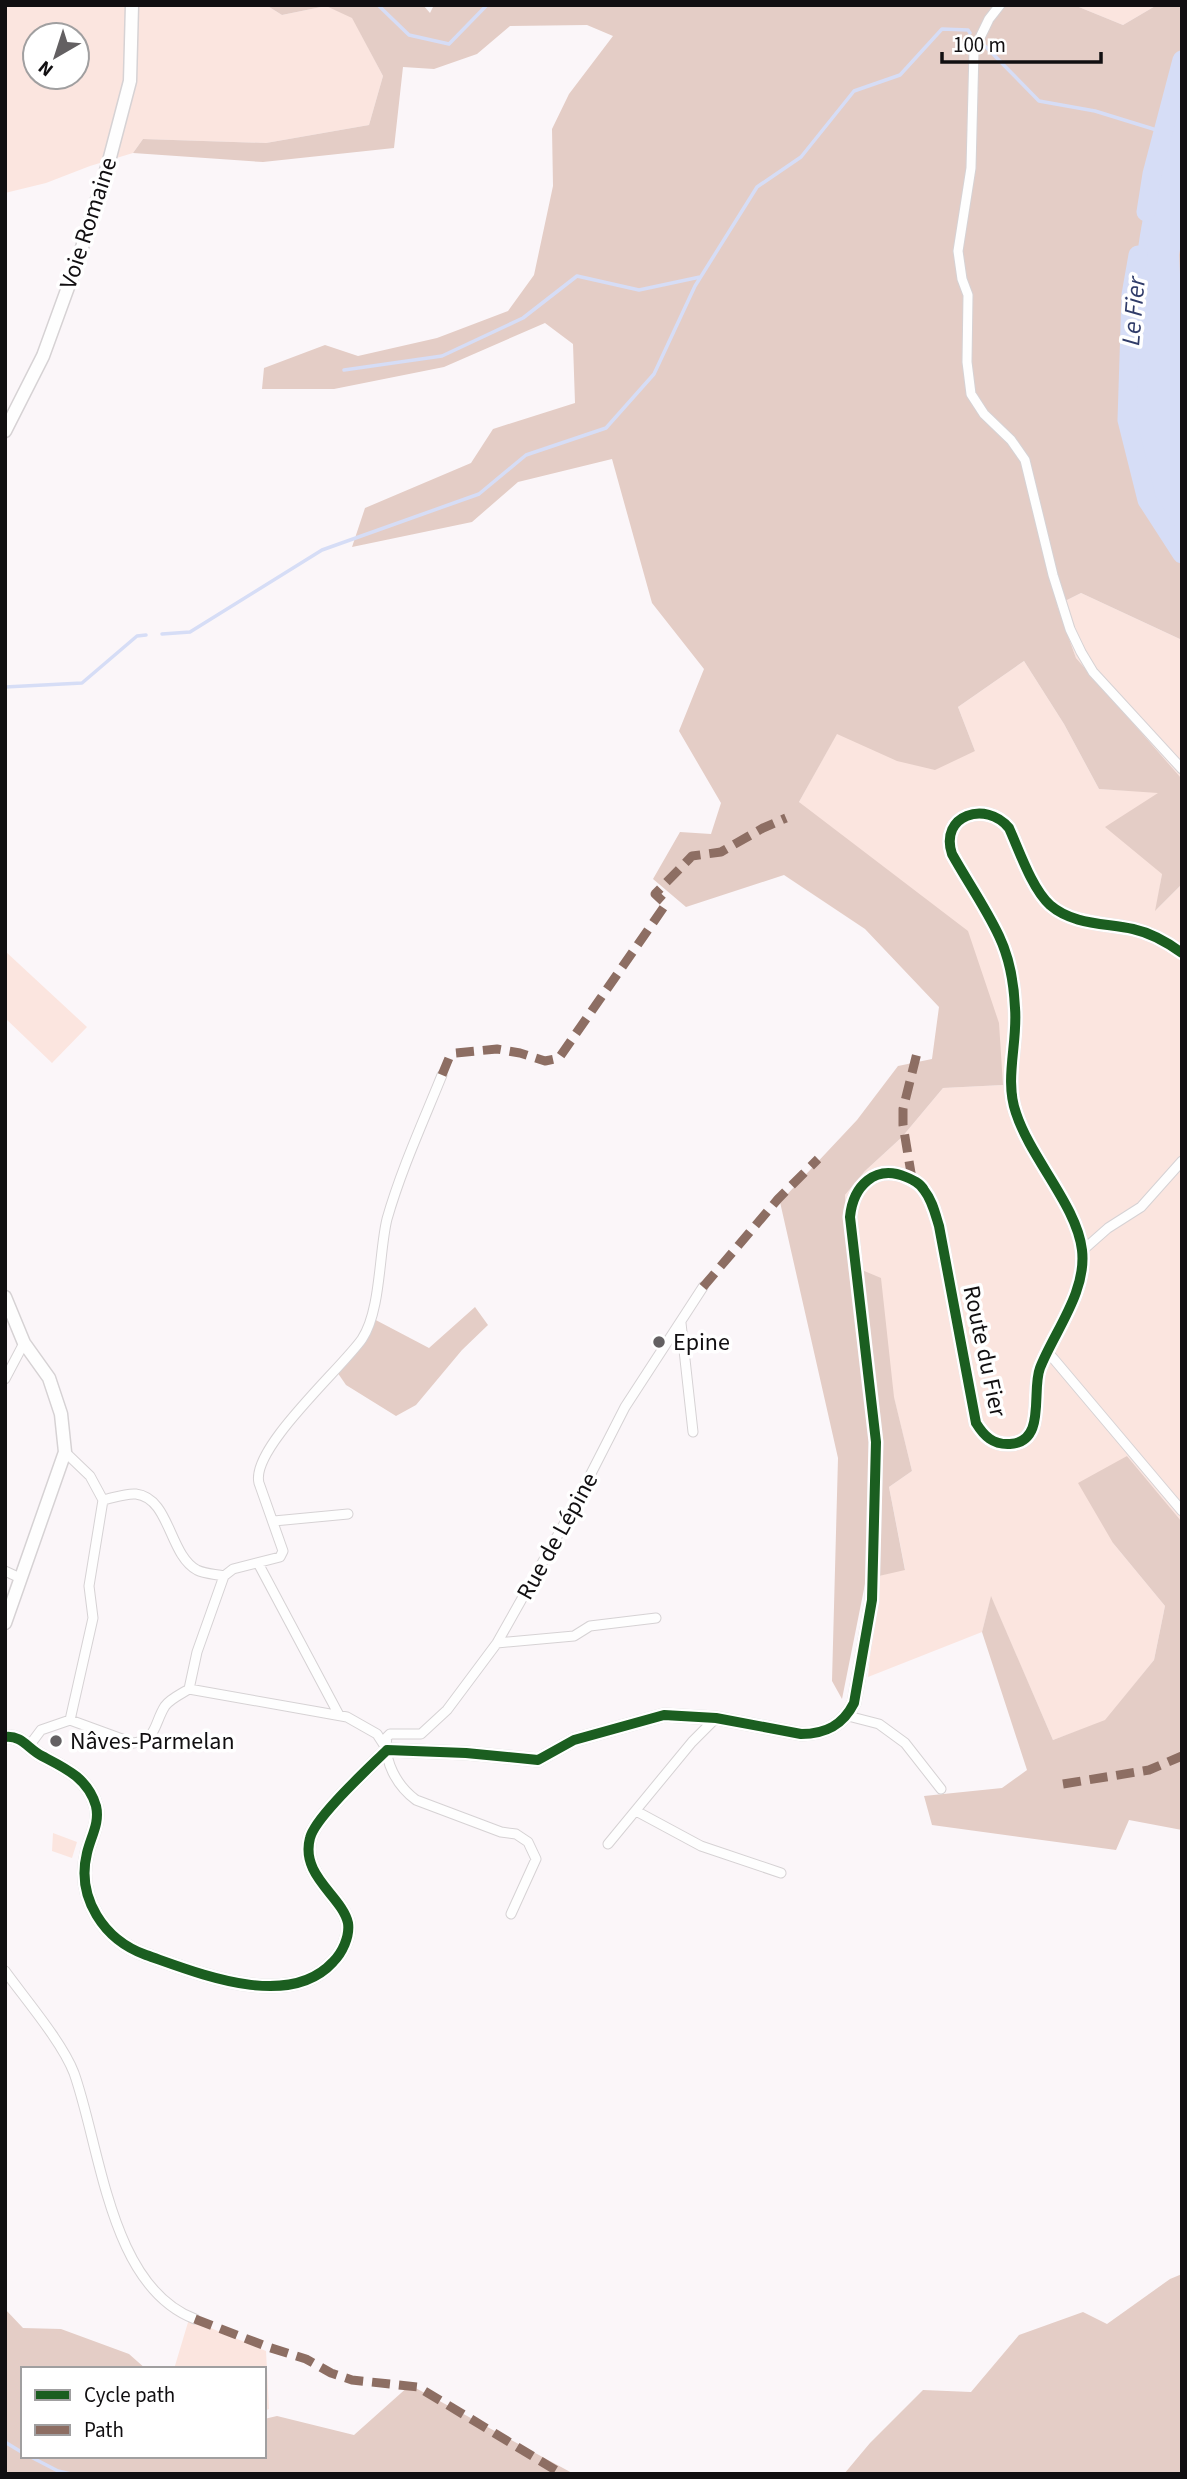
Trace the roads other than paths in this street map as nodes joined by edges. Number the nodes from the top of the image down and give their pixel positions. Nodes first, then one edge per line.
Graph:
1 (132, 5) edge
2 (1000, 5) edge
3 (5, 431) edge
4 (1182, 769) edge
5 (1182, 953) edge
6 (442, 1075) dead end
7 (1182, 1161) edge
8 (1083, 1251) junction
9 (703, 1287) dead end
10 (5, 1297) edge
11 (681, 1323) junction
12 (24, 1343) junction
13 (1047, 1351) junction
14 (5, 1379) edge
15 (693, 1432) dead end
16 (65, 1452) junction
17 (103, 1500) junction
18 (1182, 1511) edge
19 (348, 1514) dead end
20 (274, 1521) junction
21 (258, 1563) junction
22 (5, 1571) edge
23 (224, 1576) junction
24 (20, 1577) junction
25 (656, 1618) dead end
26 (5, 1623) edge
27 (497, 1643) junction
28 (189, 1689) junction
29 (339, 1715) junction
30 (848, 1716) junction
31 (716, 1718) junction
32 (70, 1720) junction
33 (5, 1737) edge
34 (29, 1746) junction
35 (387, 1750) junction
36 (941, 1789) dead end
37 (636, 1811) junction
38 (608, 1844) dead end
39 (781, 1873) dead end
40 (511, 1914) dead end
41 (5, 1972) edge
42 (195, 2319) dead end

1 - 3 main road, Voie Romaine
2 - 4 street
5 - 8 main road, Route du Fier
6 - 20 street
7 - 8 street
8 - 13 main road, Route du Fier
9 - 11 street, Rue de Lépine
10 - 12 main road
11 - 15 street
11 - 27 street, Rue de Lépine
12 - 14 street
12 - 16 main road
13 - 18 street
13 - 30 main road, Route du Fier
16 - 17 street
16 - 24 main road
17 - 23 street
17 - 32 street
19 - 20 street
20 - 21 street
21 - 23 street
21 - 29 street
22 - 24 street
23 - 28 street
24 - 26 main road
25 - 27 street
27 - 35 street, Rue de Lépine
28 - 29 street
28 - 32 street
29 - 35 street
30 - 31 main road
30 - 36 street
31 - 35 main road
31 - 37 street
32 - 34 street
33 - 34 main road
34 - 35 main road
35 - 40 street
37 - 38 street
37 - 39 street
41 - 42 street

